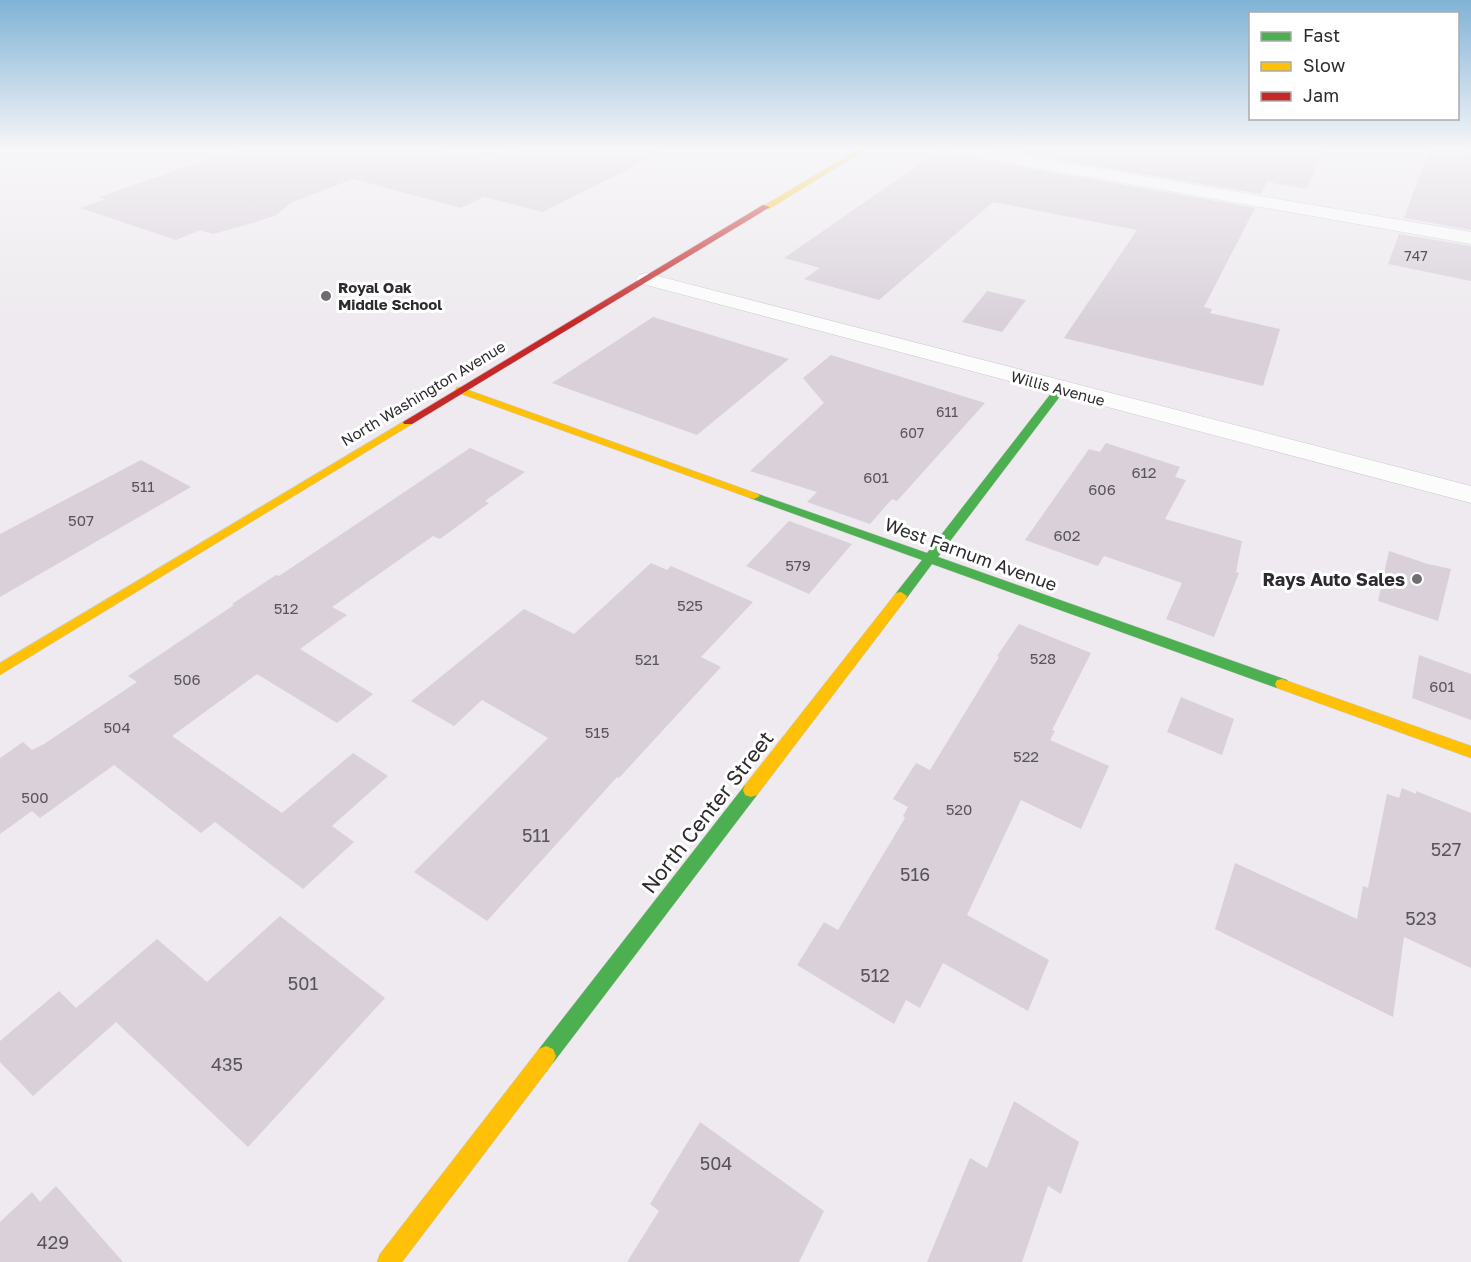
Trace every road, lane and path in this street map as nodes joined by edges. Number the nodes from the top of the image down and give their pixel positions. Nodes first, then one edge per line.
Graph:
1 (767, 207) edge
2 (1292, 207) edge
3 (1471, 238) edge
4 (646, 279) junction
5 (1060, 389) junction
6 (460, 390) junction
7 (1471, 495) edge
8 (929, 558) junction
9 (0, 670) edge
10 (1471, 752) edge
11 (388, 1262) edge

1 - 4 street, North Washington Avenue
2 - 3 street
4 - 5 street, Willis Avenue
4 - 6 street, North Washington Avenue
5 - 7 street, Willis Avenue
5 - 8 street, North Center Street
6 - 8 street, West Farnum Avenue
6 - 9 street, North Washington Avenue
8 - 10 street, West Farnum Avenue
8 - 11 street, North Center Street

